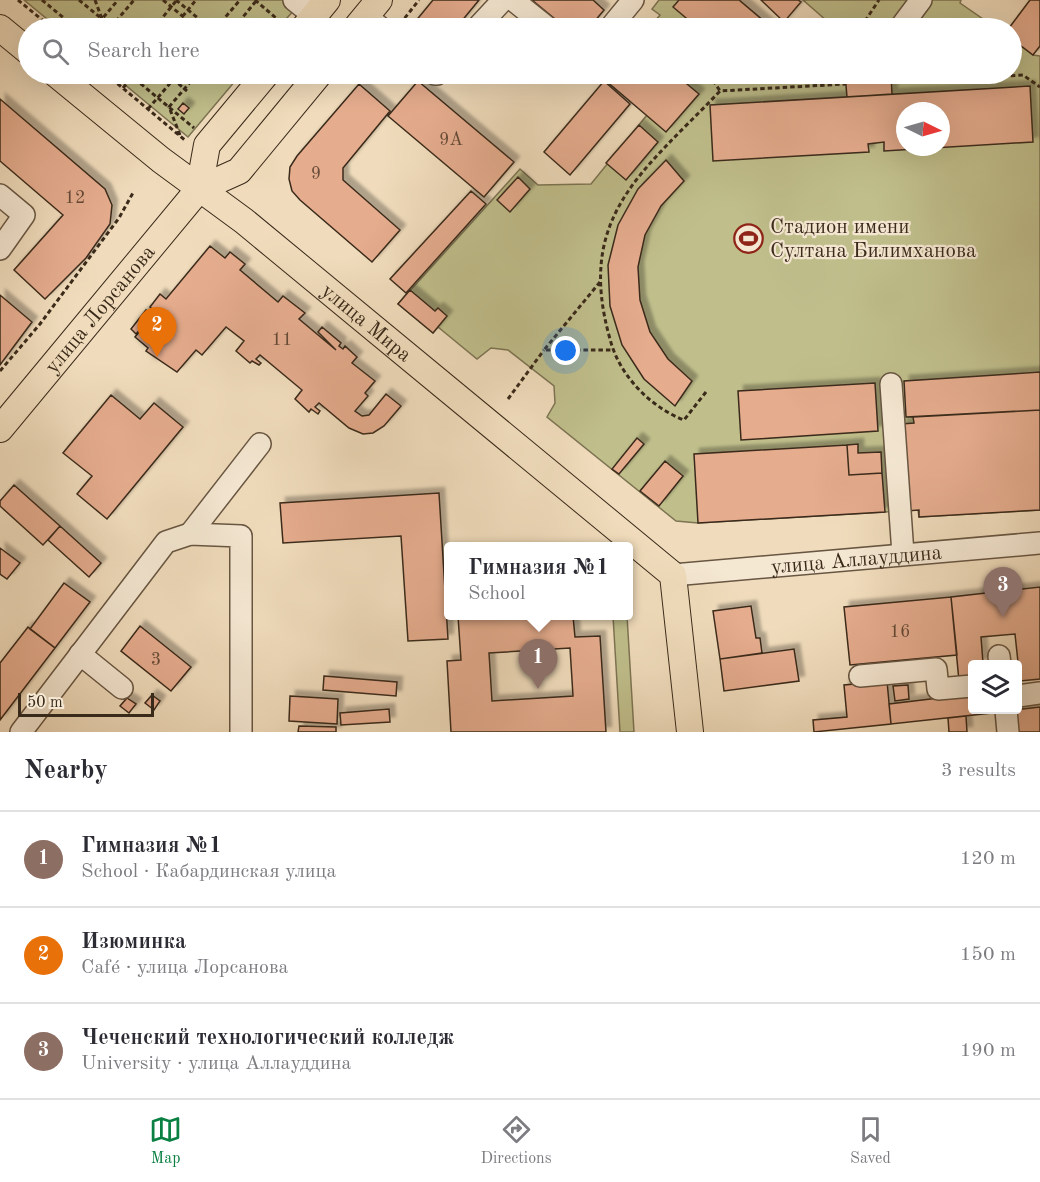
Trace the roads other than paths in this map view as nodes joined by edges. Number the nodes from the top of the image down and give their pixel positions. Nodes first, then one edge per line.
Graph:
1 (294, 0) edge
2 (503, 0) edge
3 (513, 0) edge
4 (633, 0) edge
5 (921, 0) edge
6 (307, 18) edge
7 (486, 18) edge
8 (536, 18) edge
9 (618, 18) edge
10 (908, 18) edge
11 (0, 28) edge
12 (18, 43) edge
13 (68, 84) edge
14 (258, 84) edge
15 (311, 84) edge
16 (199, 189) junction
17 (0, 195) edge
18 (0, 249) edge
19 (891, 384) dead end
20 (0, 429) edge
21 (260, 444) dead end
22 (190, 534) junction
23 (1040, 543) edge
24 (903, 554) junction
25 (673, 575) junction
26 (81, 654) junction
27 (860, 676) dead end
28 (968, 686) edge
29 (122, 688) dead end
30 (1040, 693) edge
31 (1022, 695) edge
32 (1006, 714) edge
33 (31, 728) edge
34 (241, 732) edge
35 (690, 732) edge
36 (1008, 732) edge

1 - 6 street
2 - 7 street
3 - 8 street
4 - 9 street
5 - 10 street
11 - 12 main road
13 - 16 main road, улица Мира
14 - 16 main road, улица Лорсанова
15 - 16 main road, улица Лорсанова
16 - 20 main road, улица Лорсанова
16 - 25 main road, улица Мира
17 - 18 street
19 - 24 street
21 - 22 street
22 - 26 street
22 - 34 street
23 - 24 street, улица Аллауддина
24 - 25 street, улица Аллауддина
25 - 35 main road
26 - 29 street
26 - 33 street
27 - 28 street
30 - 31 street
32 - 36 street

